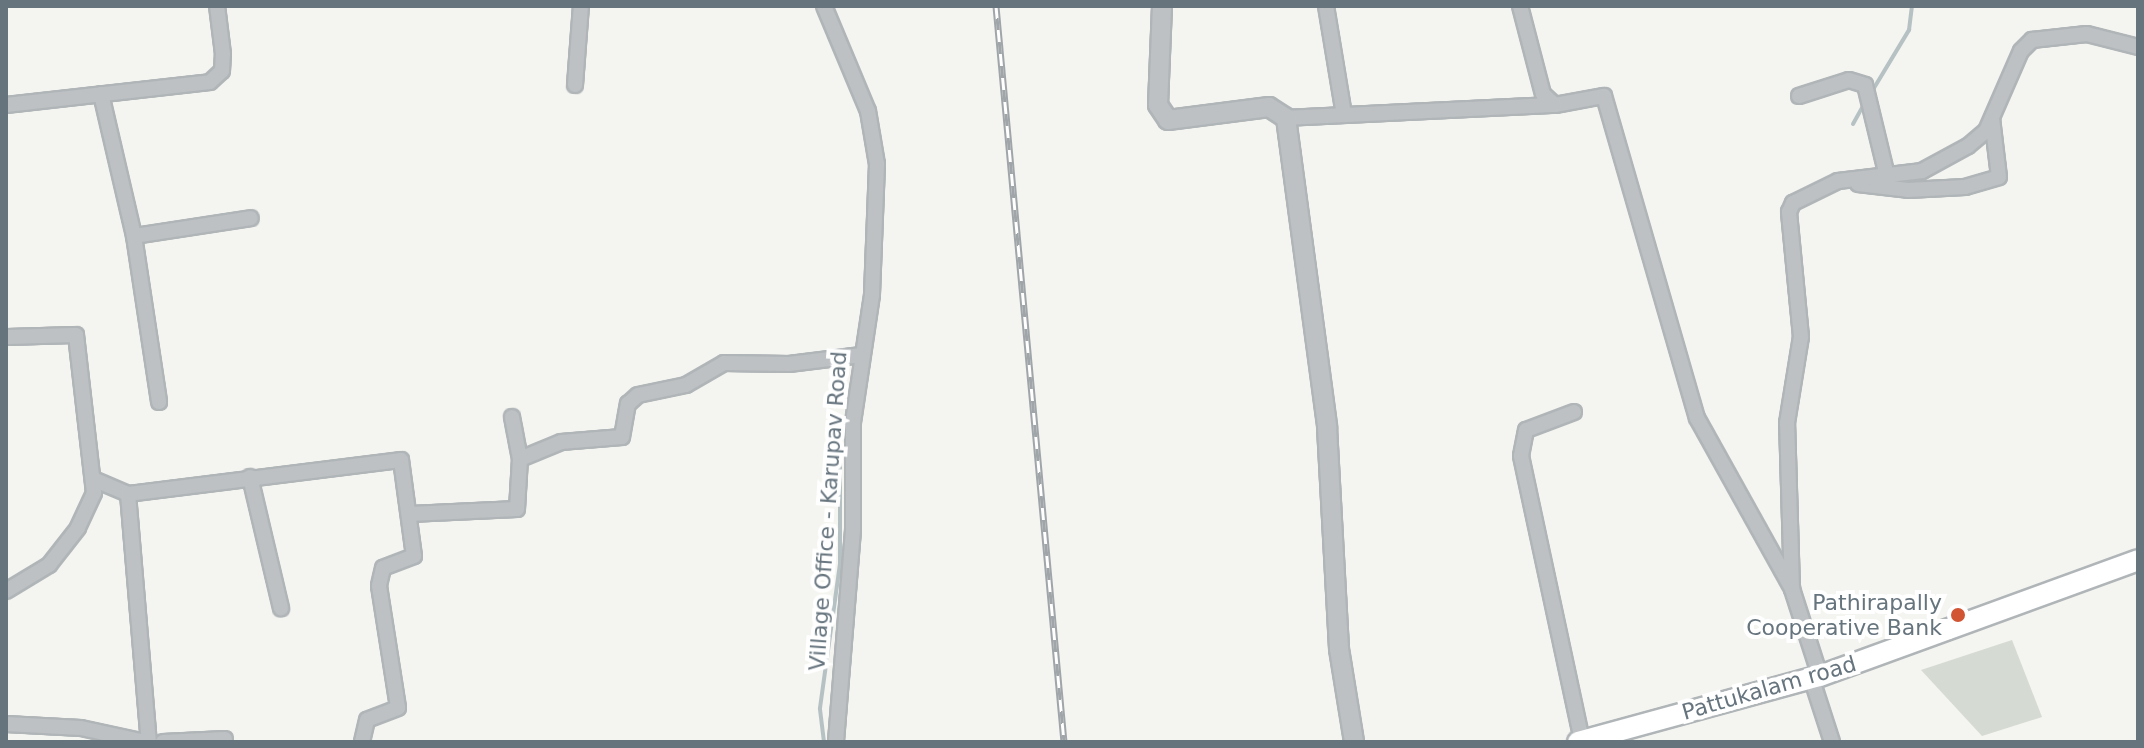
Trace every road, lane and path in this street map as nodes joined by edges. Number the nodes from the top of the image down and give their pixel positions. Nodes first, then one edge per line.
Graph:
1 (217, 6) edge
2 (581, 6) edge
3 (824, 6) edge
4 (1162, 6) edge
5 (1326, 6) edge
6 (1520, 6) edge
7 (2138, 47) edge
8 (575, 85) dead end
9 (101, 94) junction
10 (1799, 96) dead end
11 (6, 105) edge
12 (1555, 105) junction
13 (1344, 115) junction
14 (1286, 118) junction
15 (1992, 118) junction
16 (1888, 182) junction
17 (251, 218) dead end
18 (134, 236) junction
19 (6, 337) edge
20 (861, 355) junction
21 (159, 402) dead end
22 (1574, 412) dead end
23 (512, 417) dead end
24 (520, 459) junction
25 (250, 477) junction
26 (93, 479) junction
27 (128, 494) junction
28 (410, 514) junction
29 (2138, 560) edge
30 (1792, 589) junction
31 (6, 591) edge
32 (281, 608) dead end
33 (1815, 676) junction
34 (6, 724) edge
35 (225, 739) dead end
36 (147, 742) edge
37 (163, 742) edge
38 (362, 742) edge
39 (836, 742) edge
40 (1354, 742) edge
41 (1580, 742) edge
42 (1832, 742) edge

1 - 9 street
2 - 8 street
3 - 20 street, Village Office - Karupav Road
4 - 14 street
5 - 13 street
6 - 12 street
7 - 15 street
9 - 11 street
9 - 18 street
10 - 16 street
12 - 13 street
12 - 30 street
13 - 14 street
14 - 40 street
15 - 16 street
15 - 16 street
16 - 30 street
17 - 18 street
18 - 21 street
19 - 26 street
20 - 24 street
20 - 39 street, Village Office - Karupav Road
22 - 41 street
23 - 24 street
24 - 28 street
25 - 27 street
25 - 28 street
25 - 32 street
26 - 27 street
26 - 31 street
27 - 36 street
28 - 38 street
29 - 33 main road, Pattukalam road
30 - 33 street
33 - 41 main road, Pattukalam road
33 - 42 street
34 - 36 street
35 - 37 street

